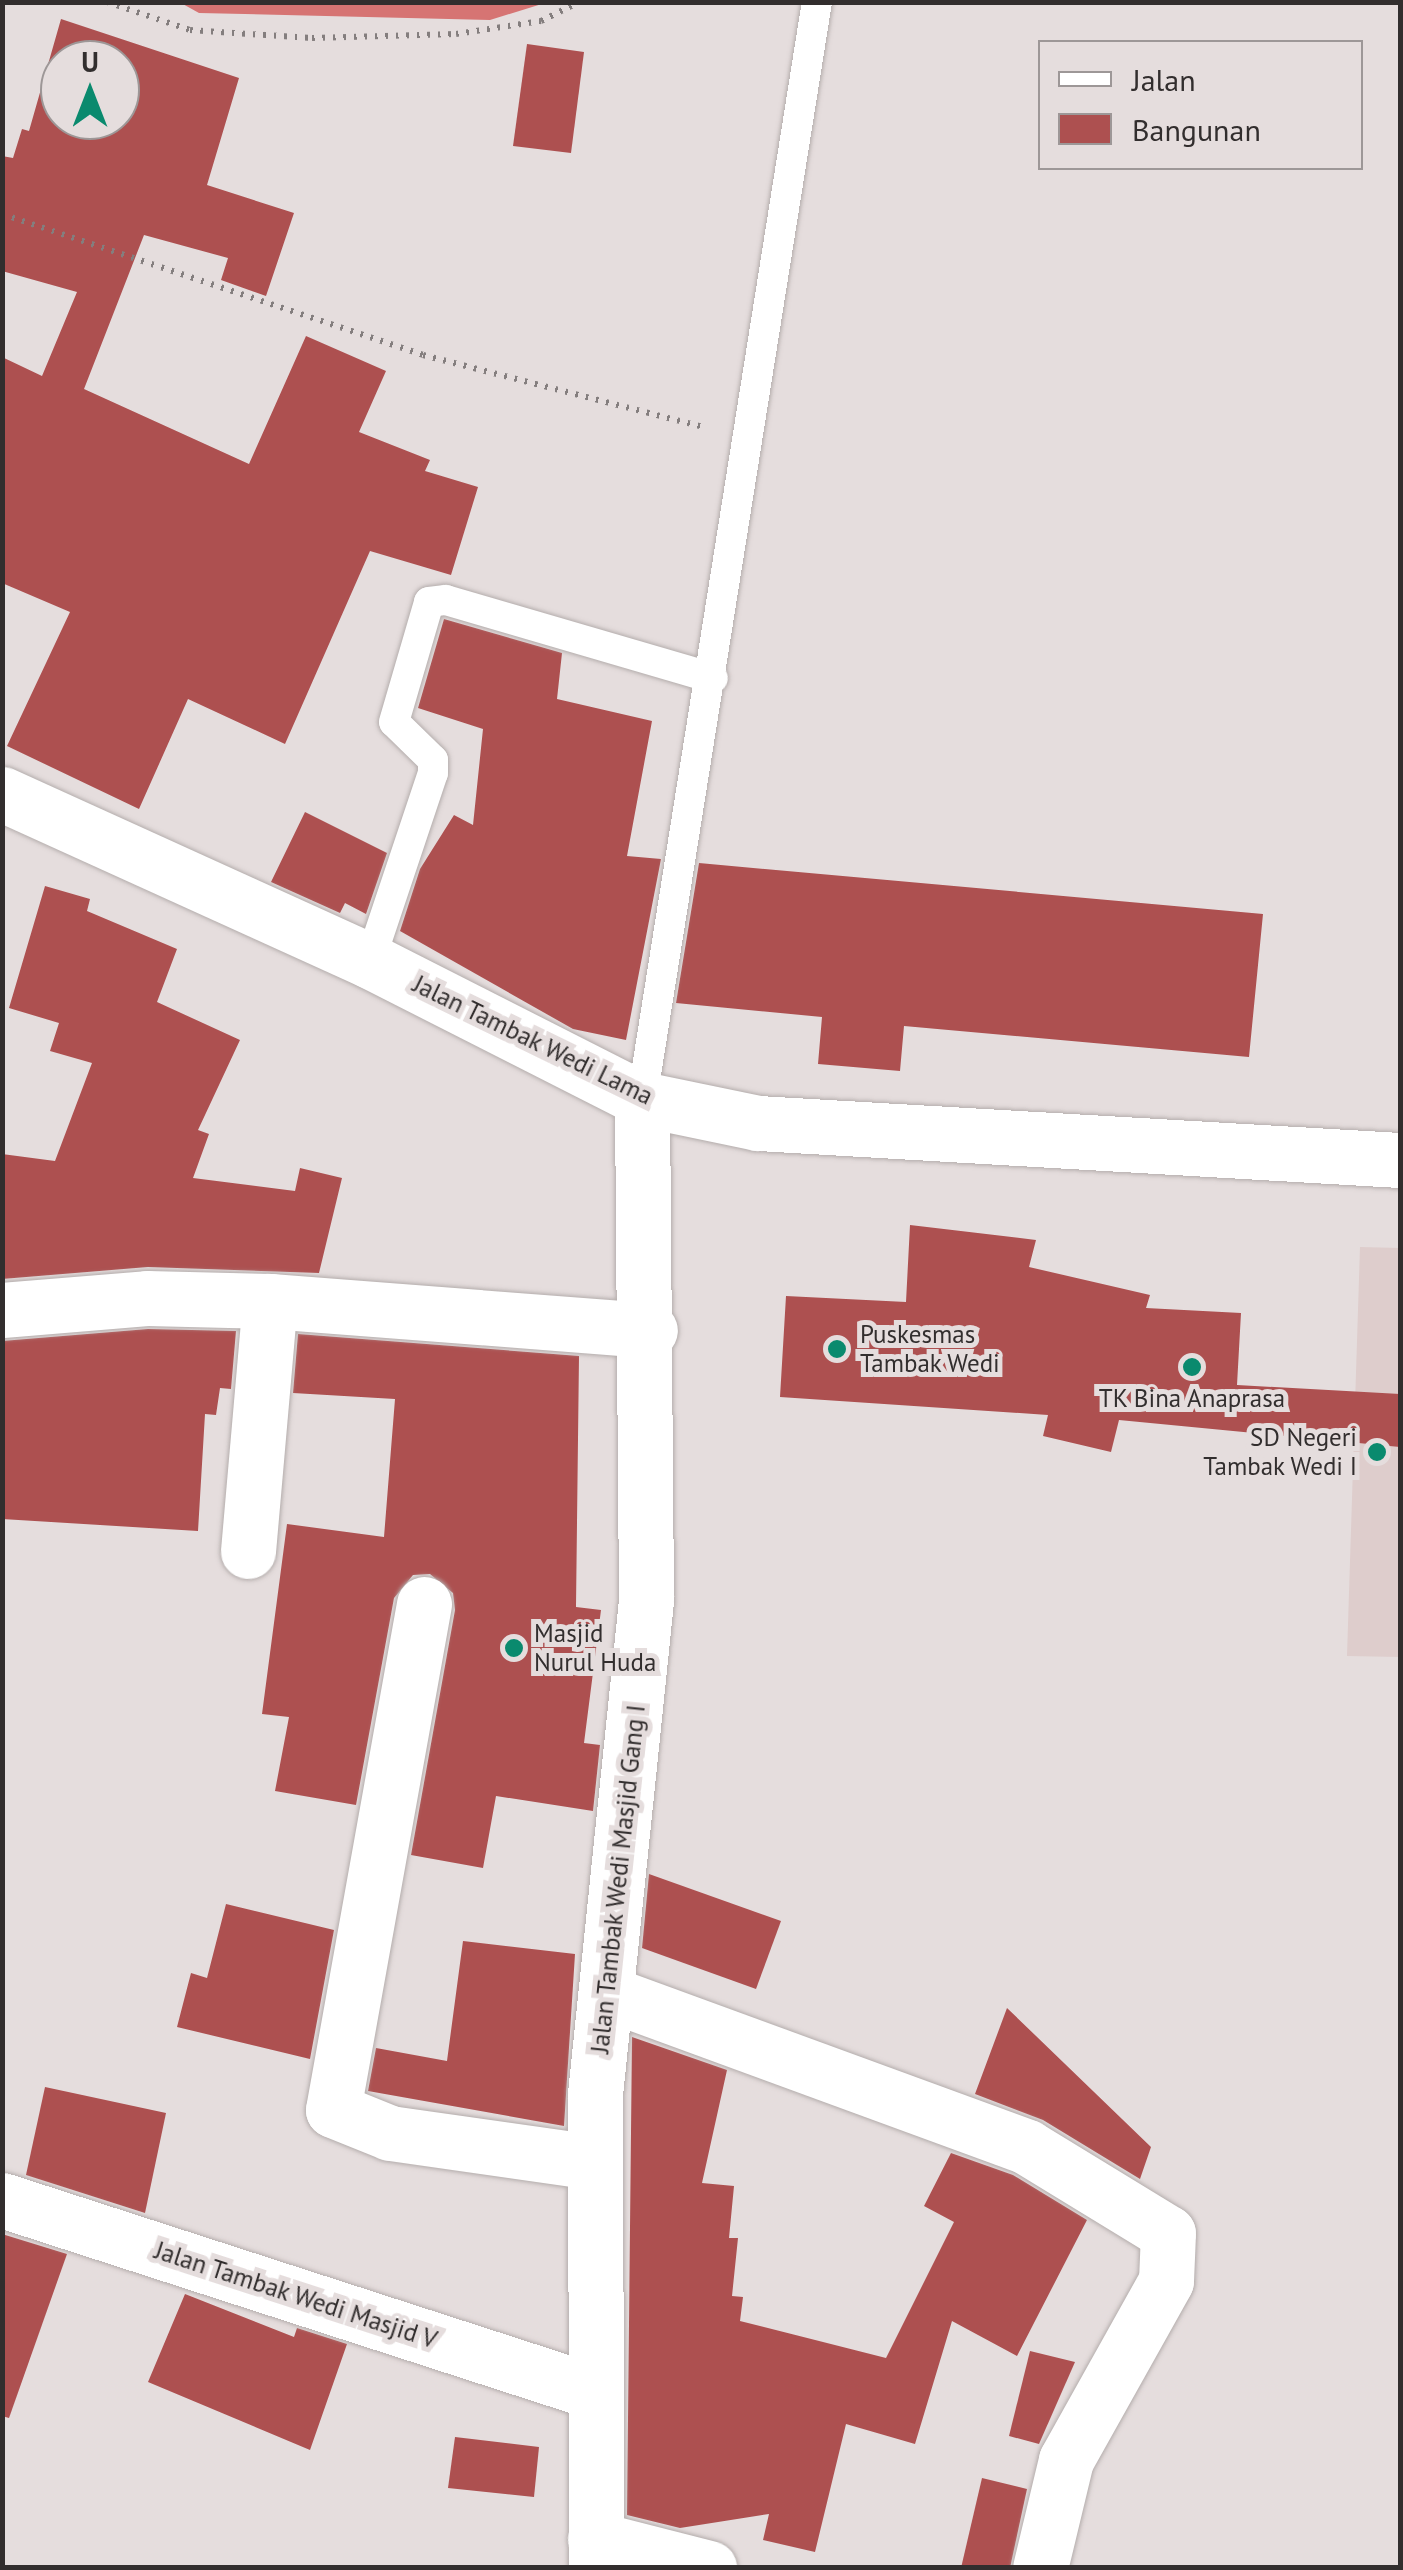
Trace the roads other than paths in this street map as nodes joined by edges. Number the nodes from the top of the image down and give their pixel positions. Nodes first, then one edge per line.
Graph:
1 (817, 2) edge
2 (713, 678) junction
3 (2, 794) edge
4 (370, 960) junction
5 (642, 1099) junction
6 (1400, 1160) edge
7 (270, 1301) junction
8 (2, 1310) edge
9 (650, 1330) junction
10 (248, 1551) dead end
11 (424, 1604) dead end
12 (607, 1993) junction
13 (594, 2162) junction
14 (2, 2200) edge
15 (589, 2390) junction
16 (596, 2553) edge
17 (709, 2568) edge
18 (1040, 2568) edge

1 - 2 lane
2 - 4 lane
2 - 5 lane
3 - 4 street, Jalan Tambak Wedi Lama
4 - 5 street, Jalan Tambak Wedi Lama
5 - 6 street, Jalan Tambak Wedi Lama
5 - 9 street, Jalan Tambak Wedi Masjid Gang I
7 - 8 street
7 - 9 street
7 - 10 street
9 - 12 street, Jalan Tambak Wedi Masjid Gang I
11 - 13 street
12 - 13 street, Jalan Tambak Wedi Masjid Gang I
12 - 18 street
13 - 15 street, Jalan Tambak Wedi Masjid Gang I
14 - 15 street, Jalan Tambak Wedi Masjid V
15 - 16 street, Jalan Tambak Wedi Masjid Gang I
16 - 17 street

